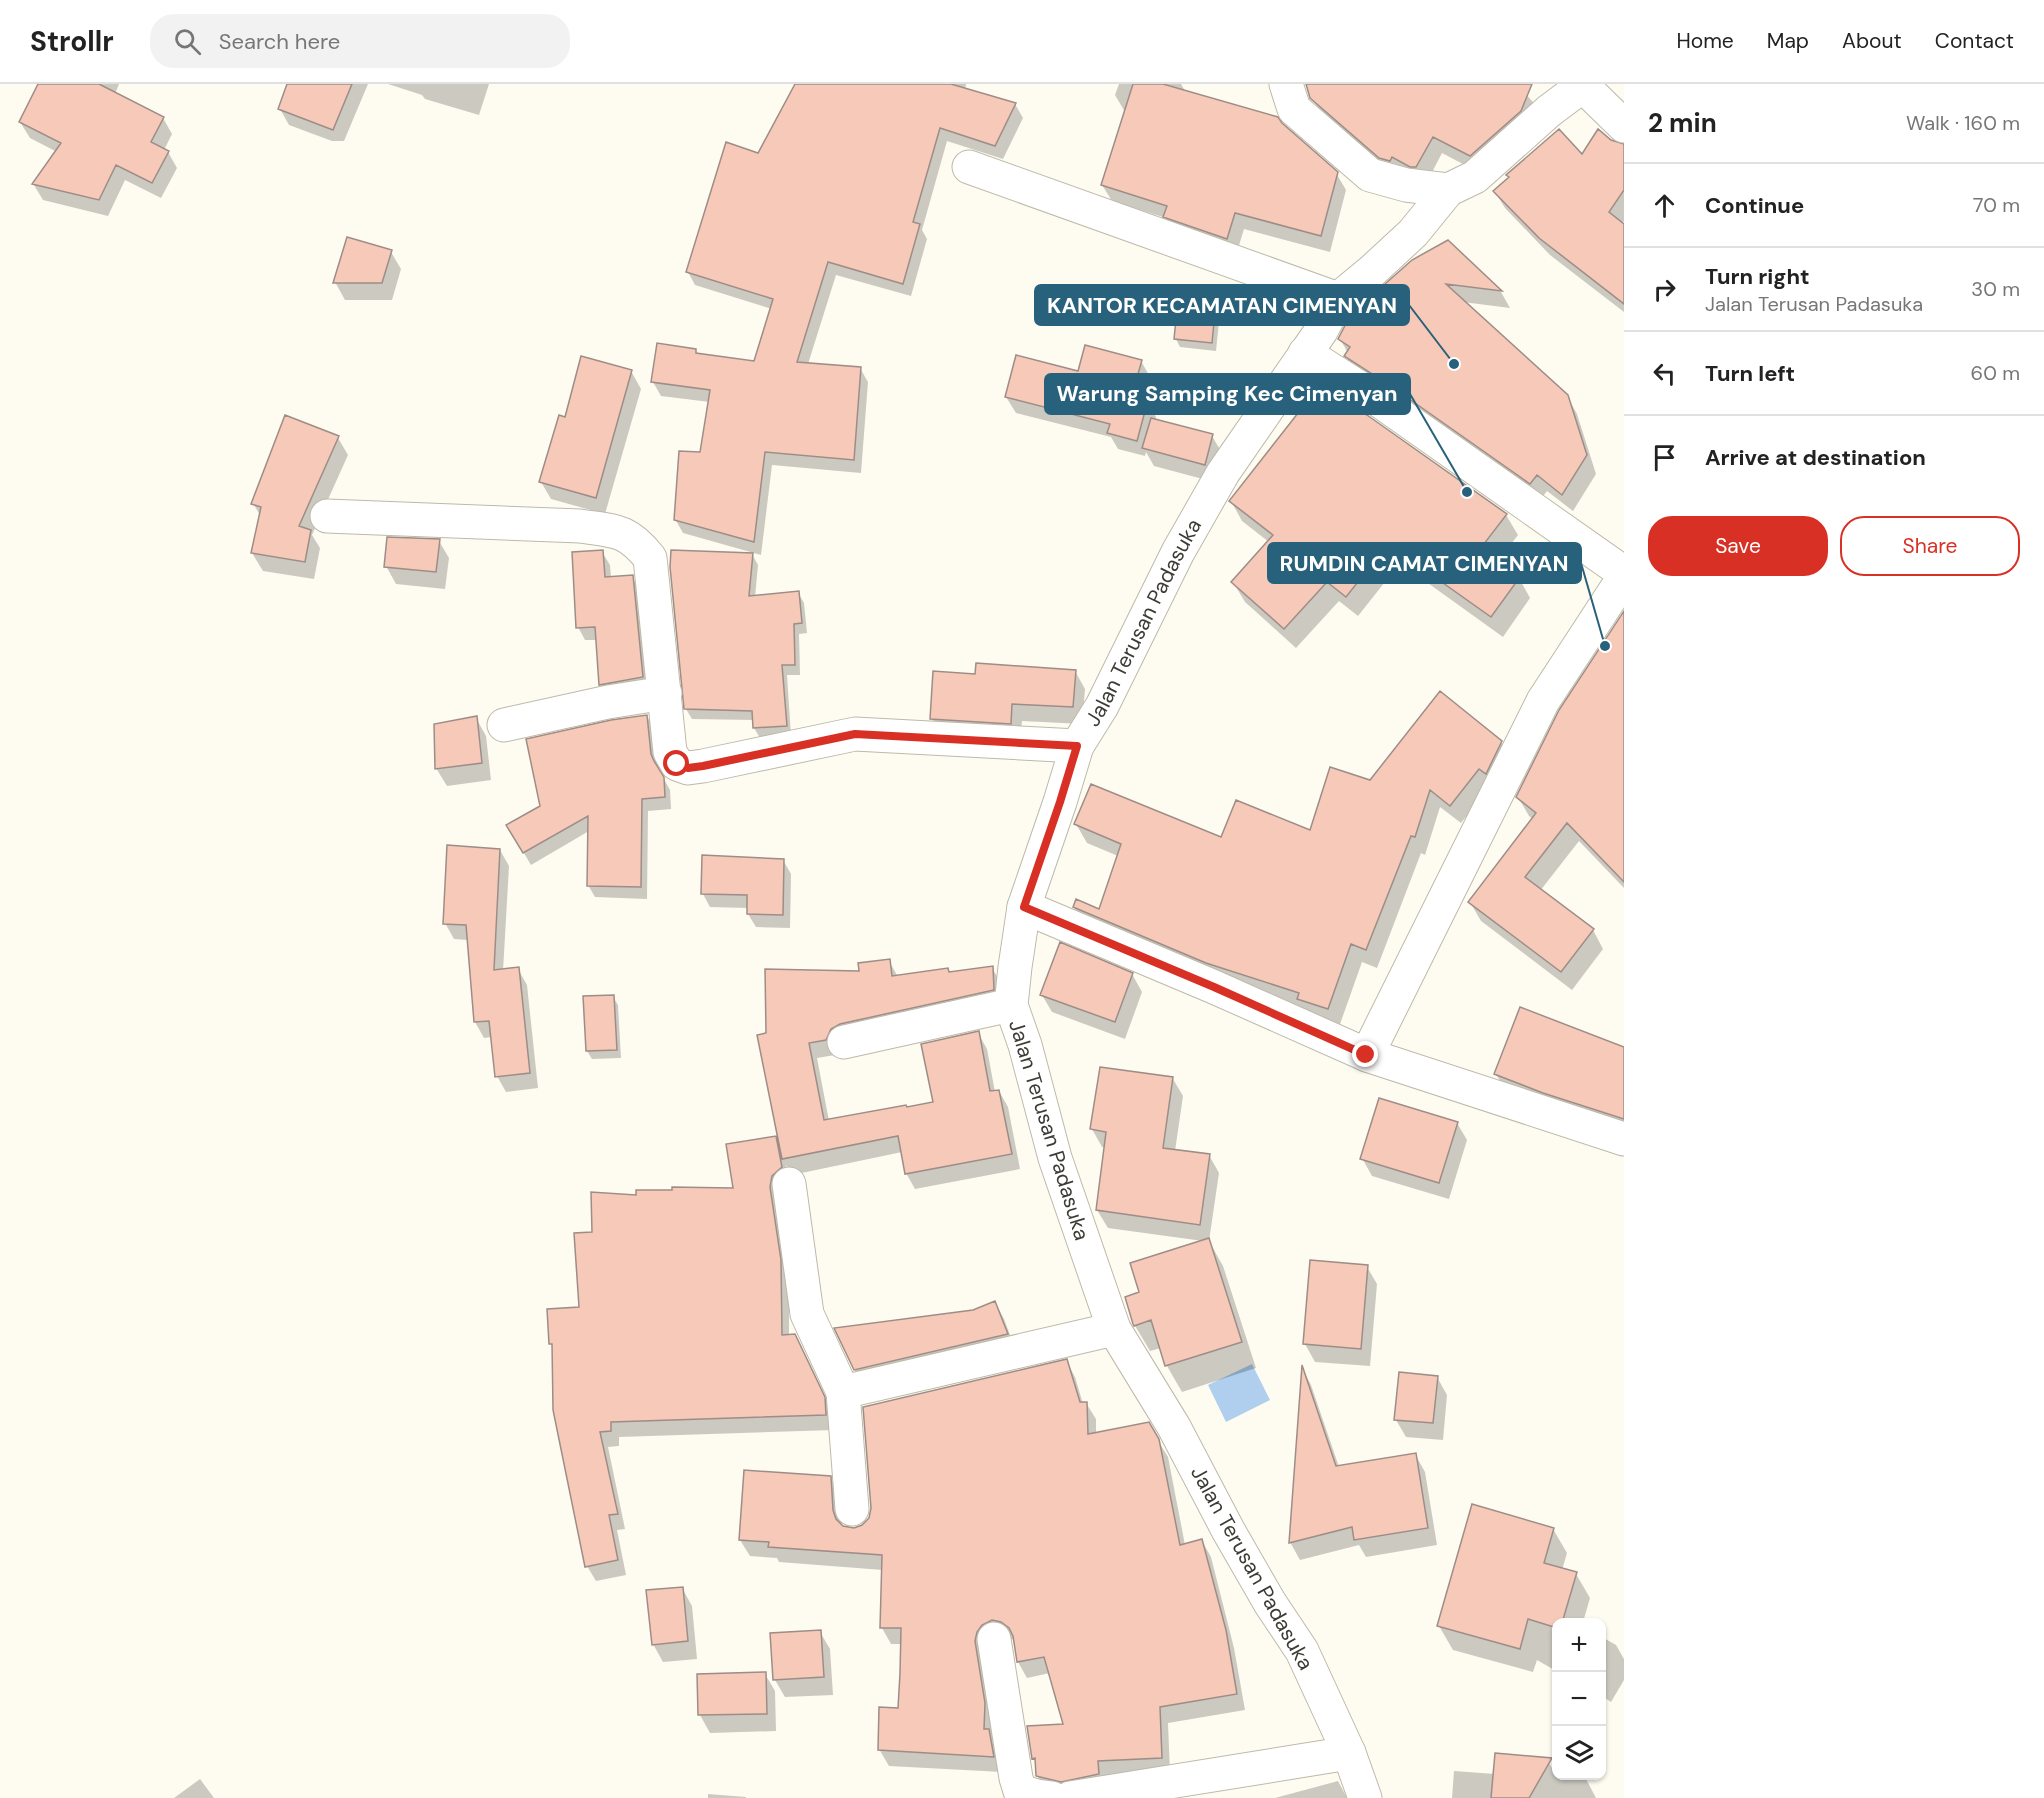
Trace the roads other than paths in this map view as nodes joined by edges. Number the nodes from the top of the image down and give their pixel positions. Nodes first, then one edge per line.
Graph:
1 (1287, 84) edge
2 (1584, 85) edge
3 (1624, 126) edge
4 (969, 167) dead end
5 (1448, 190) junction
6 (1338, 299) junction
7 (1305, 353) junction
8 (327, 516) dead end
9 (1624, 575) edge
10 (665, 693) junction
11 (504, 725) dead end
12 (1077, 746) junction
13 (1024, 907) junction
14 (1011, 1005) junction
15 (844, 1042) dead end
16 (1366, 1055) junction
17 (1624, 1139) edge
18 (789, 1184) dead end
19 (1114, 1329) junction
20 (843, 1392) junction
21 (852, 1509) dead end
22 (994, 1639) dead end
23 (1349, 1754) junction
24 (1052, 1798) edge
25 (1070, 1798) edge
26 (1365, 1798) edge

1 - 5 street
2 - 3 street
2 - 5 street, Jalan Terusan Padasuka
4 - 6 street
5 - 6 street, Jalan Terusan Padasuka
6 - 7 street, Jalan Terusan Padasuka
7 - 9 street
7 - 12 street, Jalan Terusan Padasuka
8 - 10 street
9 - 16 street
10 - 11 street
10 - 12 street
12 - 13 street, Jalan Terusan Padasuka
13 - 14 street, Jalan Terusan Padasuka
13 - 16 street
14 - 15 street
14 - 19 street, Jalan Terusan Padasuka
16 - 17 street
18 - 20 street
19 - 20 street
19 - 23 street, Jalan Terusan Padasuka
20 - 21 street
22 - 24 street
23 - 25 street
23 - 26 street, Jalan Terusan Padasuka

